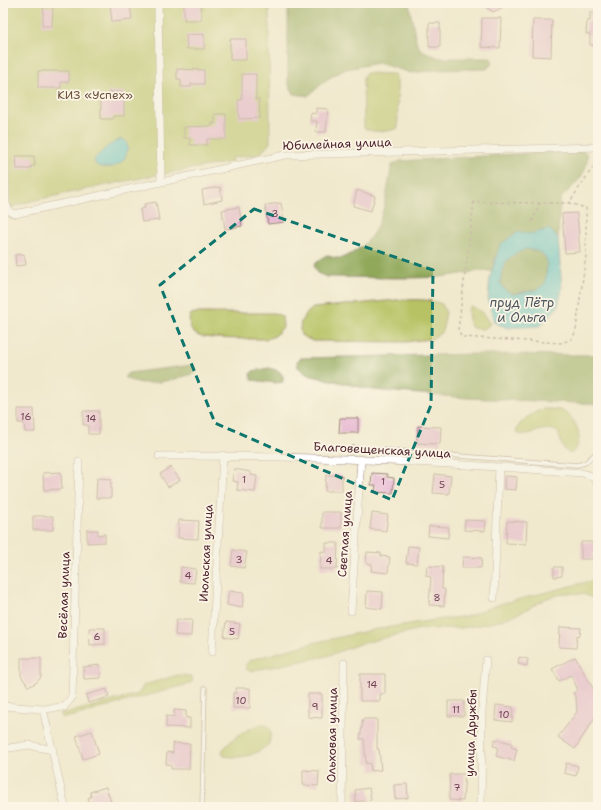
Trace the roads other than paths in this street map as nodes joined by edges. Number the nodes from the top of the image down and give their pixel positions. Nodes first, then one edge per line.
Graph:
1 (158, 3) edge
2 (3, 56) edge
3 (598, 147) edge
4 (161, 182) junction
5 (353, 448) dead end
6 (598, 451) edge
7 (223, 455) junction
8 (160, 456) dead end
9 (361, 459) junction
10 (79, 462) dead end
11 (499, 467) junction
12 (598, 484) edge
13 (494, 598) dead end
14 (351, 610) dead end
15 (212, 652) dead end
16 (486, 660) dead end
17 (344, 663) dead end
18 (205, 688) dead end
19 (3, 706) edge
20 (43, 709) junction
21 (3, 749) edge
22 (53, 750) junction
23 (65, 807) edge
24 (202, 807) edge
25 (342, 807) edge
26 (481, 807) edge

1 - 4 street
2 - 4 street, Юбилейная улица
3 - 4 street, Юбилейная улица
5 - 6 lane
7 - 8 street, Благовещенская улица
7 - 9 street, Благовещенская улица
7 - 15 street, Июльская улица
9 - 11 street, Благовещенская улица
9 - 14 street, Светлая улица
10 - 20 street, Весёлая улица
11 - 12 street, Благовещенская улица
11 - 13 street
16 - 26 street, улица Дружбы
17 - 25 street, Ольховая улица
18 - 24 lane
19 - 20 street, Весёлая улица
20 - 22 street
21 - 22 street
22 - 23 street

